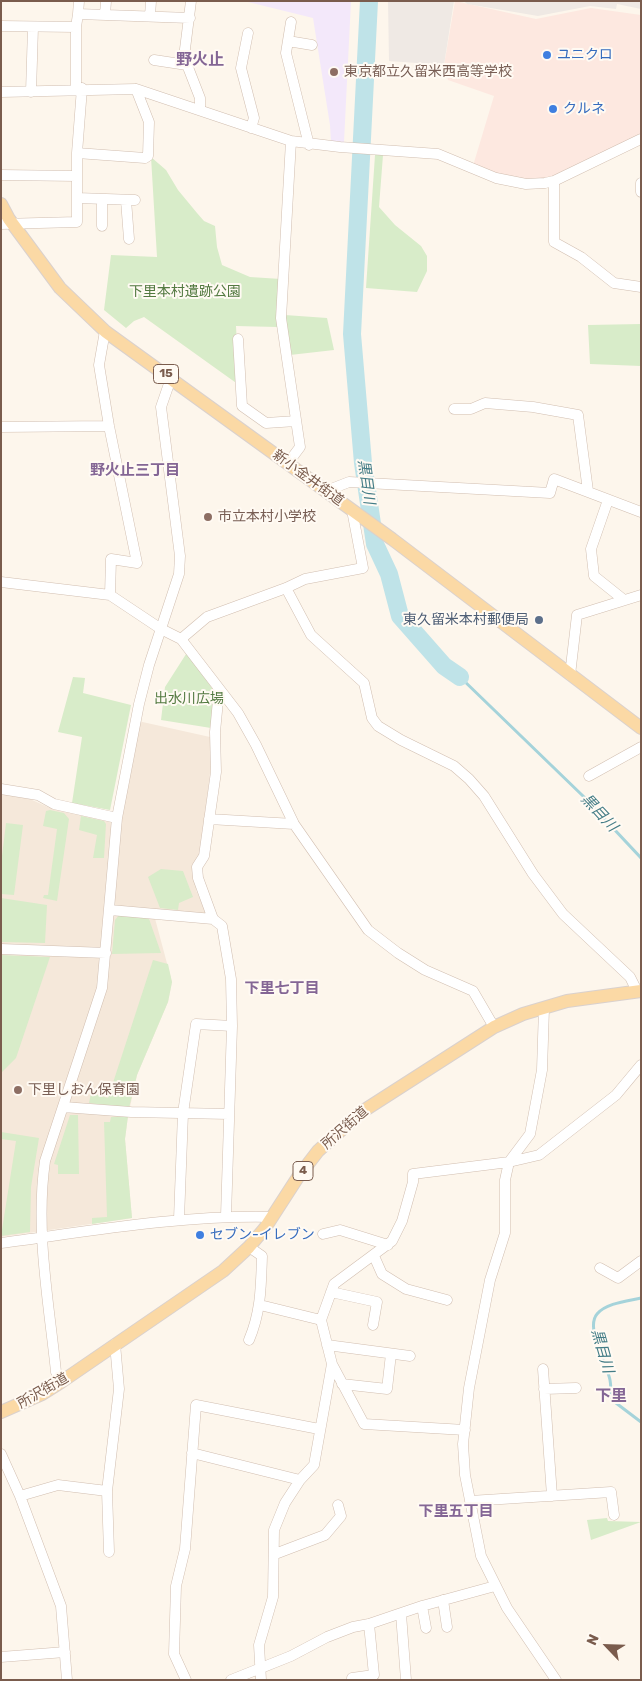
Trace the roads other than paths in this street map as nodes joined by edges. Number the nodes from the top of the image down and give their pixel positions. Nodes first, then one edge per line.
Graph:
1 (79, 1) edge
2 (106, 1) edge
3 (151, 1) edge
4 (191, 1) edge
5 (78, 14) junction
6 (106, 14) junction
7 (150, 16) junction
8 (190, 18) junction
9 (291, 22) dead end
10 (1, 26) edge
11 (33, 27) junction
12 (76, 28) junction
13 (248, 33) dead end
14 (288, 41) junction
15 (312, 45) dead end
16 (154, 60) dead end
17 (187, 65) junction
18 (79, 88) junction
19 (136, 89) junction
20 (1, 92) edge
21 (31, 92) junction
22 (200, 109) junction
23 (252, 128) junction
24 (641, 139) edge
25 (291, 141) junction
26 (309, 145) junction
27 (78, 153) junction
28 (1, 175) edge
29 (77, 176) junction
30 (554, 181) junction
31 (641, 183) edge
32 (641, 192) edge
33 (77, 198) junction
34 (102, 199) junction
35 (1, 204) edge
36 (7, 224) edge
37 (102, 226) dead end
38 (129, 239) dead end
39 (641, 287) edge
40 (105, 330) junction
41 (238, 339) dead end
42 (171, 378) junction
43 (454, 409) dead end
44 (296, 421) junction
45 (109, 426) junction
46 (1, 427) edge
47 (288, 463) junction
48 (326, 491) junction
49 (588, 492) junction
50 (608, 500) junction
51 (641, 512) edge
52 (356, 513) junction
53 (1, 582) edge
54 (286, 588) junction
55 (110, 595) junction
56 (641, 595) edge
57 (624, 600) junction
58 (161, 629) junction
59 (182, 639) junction
60 (570, 675) junction
61 (219, 690) junction
62 (638, 723) edge
63 (641, 747) edge
64 (589, 776) dead end
65 (1, 789) edge
66 (117, 818) junction
67 (209, 819) junction
68 (294, 824) junction
69 (110, 910) junction
70 (212, 919) junction
71 (1, 950) edge
72 (106, 953) junction
73 (639, 991) edge
74 (544, 1008) junction
75 (232, 1026) junction
76 (494, 1027) junction
77 (641, 1065) edge
78 (63, 1107) junction
79 (183, 1113) junction
80 (229, 1114) junction
81 (509, 1162) junction
82 (226, 1216) junction
83 (272, 1217) junction
84 (179, 1219) junction
85 (323, 1234) dead end
86 (42, 1237) junction
87 (1, 1243) edge
88 (388, 1245) junction
89 (249, 1247) junction
90 (374, 1256) junction
91 (641, 1261) edge
92 (600, 1268) dead end
93 (331, 1292) junction
94 (447, 1300) dead end
95 (260, 1305) junction
96 (321, 1320) junction
97 (373, 1325) dead end
98 (249, 1340) dead end
99 (115, 1344) junction
100 (327, 1345) junction
101 (391, 1354) junction
102 (410, 1356) dead end
103 (332, 1364) junction
104 (543, 1369) dead end
105 (61, 1382) junction
106 (342, 1384) junction
107 (576, 1388) dead end
108 (544, 1389) junction
109 (1, 1412) edge
110 (319, 1429) junction
111 (465, 1430) junction
112 (192, 1453) junction
113 (1, 1454) edge
114 (300, 1480) junction
115 (106, 1491) junction
116 (20, 1496) junction
117 (552, 1496) junction
118 (470, 1501) junction
119 (338, 1505) dead end
120 (614, 1515) dead end
121 (109, 1552) dead end
122 (274, 1554) junction
123 (495, 1586) junction
124 (443, 1600) junction
125 (422, 1606) junction
126 (401, 1614) junction
127 (369, 1624) junction
128 (447, 1627) dead end
129 (426, 1628) dead end
130 (65, 1652) junction
131 (1, 1657) edge
132 (260, 1666) junction
133 (358, 1678) edge
134 (68, 1680) edge
135 (186, 1680) edge
136 (231, 1680) edge
137 (261, 1680) edge
138 (406, 1680) edge
139 (556, 1680) edge

1 - 5 street
2 - 6 street
3 - 7 street
4 - 8 street
5 - 6 street
5 - 12 street
6 - 7 street
7 - 8 street
8 - 17 street
9 - 14 street
10 - 11 street
11 - 12 street
11 - 21 street
12 - 18 street
13 - 23 street
14 - 15 street
14 - 26 street
16 - 17 street
17 - 22 street
18 - 19 street
18 - 21 street
18 - 27 street
19 - 22 street
19 - 27 street
20 - 21 street
22 - 23 street
23 - 25 street
24 - 30 street
25 - 26 street
25 - 44 street
26 - 30 street
27 - 29 street
28 - 29 street
29 - 33 street
30 - 39 street
31 - 32 street
33 - 34 street
33 - 36 street
34 - 37 street
34 - 38 street
35 - 36 main road, 新小金井街道 / 15
36 - 40 main road, 新小金井街道 / 15
40 - 42 main road, 新小金井街道 / 15
40 - 45 street
41 - 44 street
42 - 47 main road, 新小金井街道 / 15
42 - 58 street
43 - 49 street
44 - 47 street
45 - 46 street
45 - 55 street
47 - 48 main road, 新小金井街道 / 15
48 - 49 street
48 - 52 main road, 新小金井街道 / 15
49 - 50 street
50 - 51 street
50 - 57 street
52 - 54 street
52 - 60 main road, 新小金井街道 / 15
53 - 55 street
54 - 59 street
54 - 73 street
55 - 58 street
56 - 57 street
57 - 60 street
58 - 59 street
58 - 66 street
59 - 61 street
60 - 62 main road, 新小金井街道 / 15
61 - 67 street
61 - 68 street
63 - 64 street
65 - 66 street
66 - 69 street
67 - 68 street
67 - 70 street
68 - 76 street
69 - 70 street
69 - 72 street
70 - 75 street
71 - 72 street
72 - 78 street
73 - 74 main road, 所沢街道 / 4
74 - 76 main road, 所沢街道 / 4
74 - 81 street
75 - 79 street
75 - 80 street
76 - 83 main road, 所沢街道 / 4
77 - 81 street
78 - 79 street
78 - 86 street
79 - 80 street
79 - 84 street
80 - 82 street
81 - 88 street
81 - 111 street
82 - 83 street
82 - 84 street
83 - 89 main road, 所沢街道 / 4
84 - 86 street
85 - 88 street
86 - 87 street
86 - 105 street
88 - 90 street
89 - 95 street
89 - 99 main road, 所沢街道 / 4
90 - 93 street
90 - 94 street
91 - 92 street
93 - 96 street
93 - 97 street
95 - 96 street
95 - 98 street
96 - 100 street
99 - 105 main road, 所沢街道 / 4
99 - 115 street
100 - 101 street
100 - 103 street
101 - 102 street
101 - 106 street
103 - 106 street
103 - 110 street
104 - 108 street
105 - 109 main road, 所沢街道 / 4
106 - 111 street
107 - 108 street
108 - 117 street
110 - 112 street
110 - 114 street
111 - 118 street
112 - 114 street
112 - 135 street
113 - 116 street
114 - 122 street
115 - 116 street
115 - 121 street
116 - 130 street
117 - 118 street
117 - 120 street
118 - 123 street
119 - 122 street
122 - 132 street
123 - 124 street
123 - 139 street
124 - 125 street
124 - 128 street
125 - 126 street
125 - 129 street
126 - 127 street
126 - 138 street
127 - 132 street
127 - 133 street
130 - 131 street
130 - 134 street
132 - 136 street
132 - 137 street

